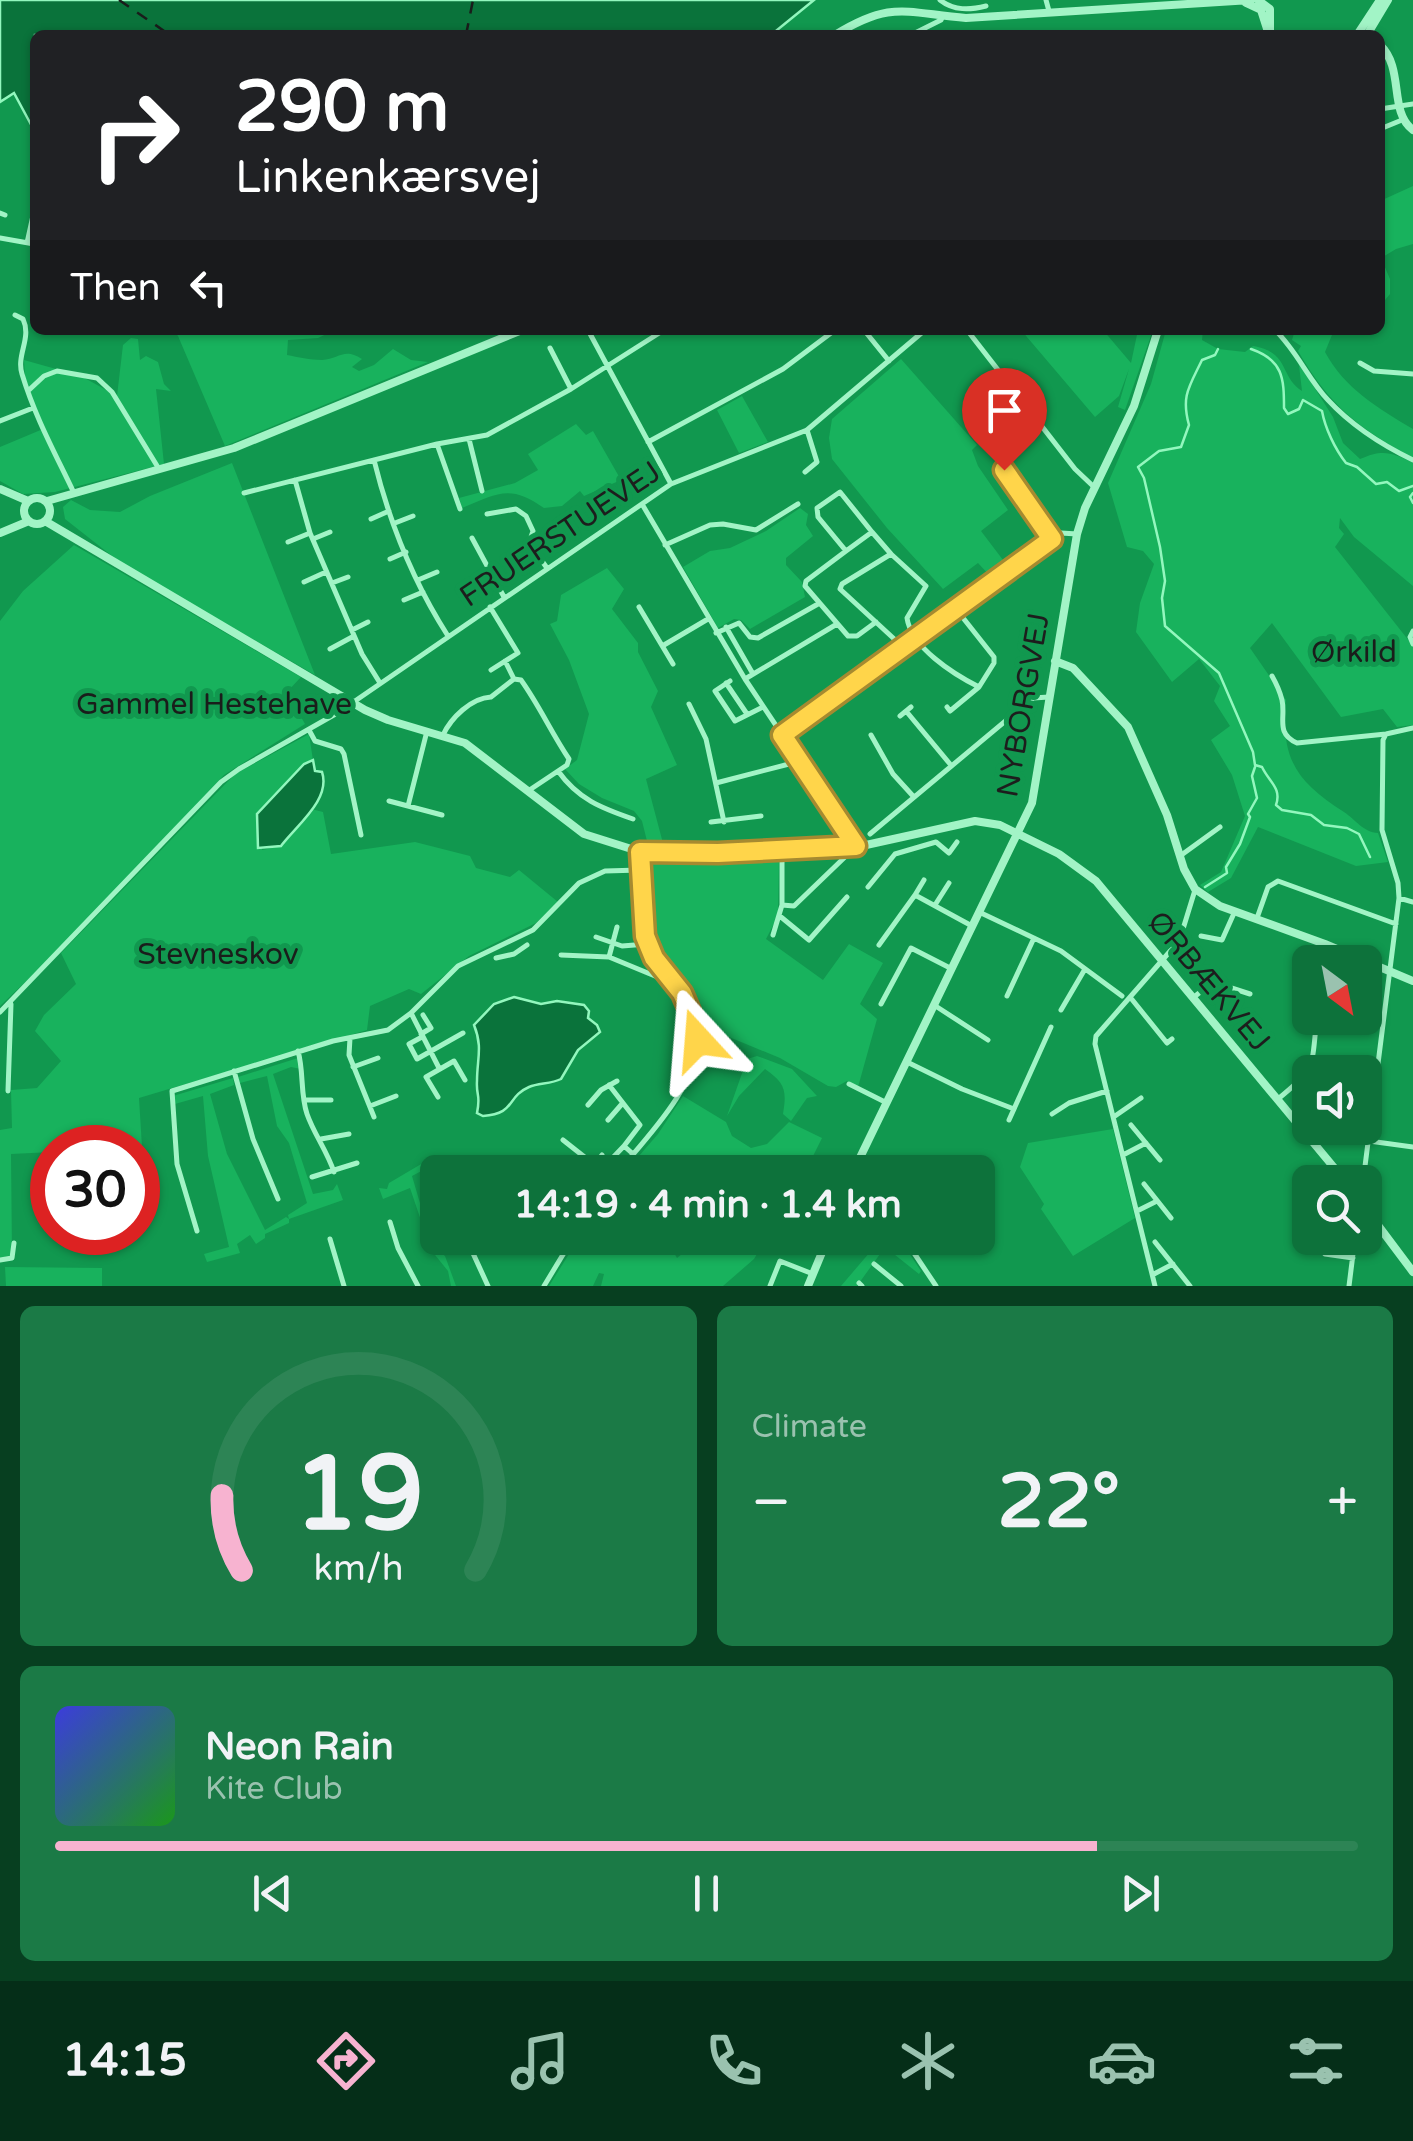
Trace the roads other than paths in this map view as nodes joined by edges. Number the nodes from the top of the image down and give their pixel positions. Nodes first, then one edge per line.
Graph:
1 (940, 0) edge
2 (1046, 0) edge
3 (1277, 0) edge
4 (1385, 1) edge
5 (1186, 2) edge
6 (1253, 2) edge
7 (985, 3) edge
8 (1109, 4) edge
9 (1049, 12) junction
10 (944, 15) junction
11 (988, 17) junction
12 (842, 30) edge
13 (921, 30) edge
14 (1267, 30) edge
15 (1367, 30) edge
16 (1385, 53) edge
17 (1413, 104) edge
18 (1400, 106) junction
19 (1385, 108) edge
20 (1402, 120) junction
21 (1385, 127) edge
22 (1413, 130) edge
23 (0, 238) edge
24 (30, 244) edge
25 (15, 315) dead end
26 (510, 335) edge
27 (591, 335) edge
28 (656, 335) edge
29 (828, 335) edge
30 (868, 335) edge
31 (920, 335) edge
32 (971, 335) edge
33 (1156, 335) edge
34 (1280, 335) edge
35 (550, 348) dead end
36 (889, 360) junction
37 (1360, 363) dead end
38 (608, 366) junction
39 (1413, 374) edge
40 (571, 389) junction
41 (29, 390) junction
42 (33, 408) junction
43 (0, 420) edge
44 (807, 430) junction
45 (469, 440) junction
46 (648, 442) junction
47 (437, 444) junction
48 (374, 460) junction
49 (1413, 460) edge
50 (1004, 470) dead end
51 (160, 471) junction
52 (805, 472) dead end
53 (295, 480) junction
54 (671, 484) junction
55 (1094, 487) junction
56 (0, 490) edge
57 (482, 492) dead end
58 (74, 493) junction
59 (244, 493) dead end
60 (642, 504) junction
61 (798, 504) dead end
62 (460, 509) dead end
63 (27, 511) junction
64 (48, 511) junction
65 (389, 511) junction
66 (488, 514) dead end
67 (413, 516) dead end
68 (371, 519) dead end
69 (395, 523) junction
70 (0, 531) edge
71 (330, 532) dead end
72 (872, 532) junction
73 (1077, 534) junction
74 (311, 536) junction
75 (472, 538) dead end
76 (1052, 539) junction
77 (288, 542) dead end
78 (666, 545) junction
79 (846, 551) junction
80 (406, 552) junction
81 (891, 554) junction
82 (390, 559) dead end
83 (547, 568) junction
84 (326, 572) junction
85 (436, 572) dead end
86 (348, 576) dead end
87 (418, 580) junction
88 (304, 582) dead end
89 (332, 583) junction
90 (423, 592) junction
91 (504, 597) junction
92 (404, 600) dead end
93 (818, 604) junction
94 (490, 607) junction
95 (639, 607) dead end
96 (956, 609) junction
97 (708, 619) junction
98 (368, 622) dead end
99 (876, 622) junction
100 (837, 624) junction
101 (726, 627) junction
102 (1413, 630) edge
103 (352, 633) junction
104 (716, 633) junction
105 (448, 636) junction
106 (916, 638) junction
107 (1413, 644) edge
108 (664, 646) junction
109 (330, 648) dead end
110 (904, 648) junction
111 (1055, 661) junction
112 (506, 662) junction
113 (673, 664) dead end
114 (492, 670) dead end
115 (753, 674) junction
116 (1272, 676) dead end
117 (514, 679) junction
118 (745, 679) junction
119 (380, 682) junction
120 (979, 687) junction
121 (1050, 697) junction
122 (352, 702) junction
123 (689, 704) dead end
124 (763, 706) junction
125 (947, 707) dead end
126 (906, 712) dead end
127 (748, 714) junction
128 (1413, 728) edge
129 (309, 730) junction
130 (427, 732) junction
131 (1386, 734) junction
132 (443, 735) junction
133 (782, 735) junction
134 (870, 735) dead end
135 (798, 758) junction
136 (950, 764) junction
137 (558, 770) junction
138 (716, 783) junction
139 (528, 791) junction
140 (913, 796) junction
141 (389, 801) dead end
142 (408, 806) junction
143 (442, 814) dead end
144 (761, 816) dead end
145 (633, 820) dead end
146 (710, 822) dead end
147 (724, 822) junction
148 (1220, 827) dead end
149 (362, 834) dead end
150 (870, 834) dead end
151 (1017, 834) junction
152 (914, 835) junction
153 (957, 842) dead end
154 (856, 846) junction
155 (917, 847) junction
156 (782, 851) junction
157 (640, 852) junction
158 (846, 856) dead end
159 (1180, 856) junction
160 (640, 870) junction
161 (924, 880) dead end
162 (949, 883) dead end
163 (868, 886) dead end
164 (1195, 889) junction
165 (915, 895) junction
166 (847, 897) dead end
167 (1399, 898) junction
168 (1413, 902) edge
169 (935, 905) junction
170 (782, 906) junction
171 (1235, 911) junction
172 (979, 912) junction
173 (781, 917) junction
174 (1257, 918) junction
175 (1396, 924) junction
176 (972, 926) junction
177 (617, 927) dead end
178 (773, 935) dead end
179 (1201, 936) dead end
180 (596, 937) dead end
181 (1034, 938) junction
182 (509, 943) junction
183 (612, 944) junction
184 (647, 944) junction
185 (879, 944) dead end
186 (1326, 944) joint
187 (527, 945) dead end
188 (514, 954) junction
189 (561, 955) dead end
190 (609, 957) junction
191 (496, 958) dead end
192 (1162, 960) junction
193 (952, 969) junction
194 (1085, 969) junction
195 (1390, 972) junction
196 (655, 976) dead end
197 (1413, 981) edge
198 (1250, 994) dead end
199 (1007, 996) dead end
200 (1126, 997) junction
201 (1194, 998) junction
202 (10, 1002) junction
203 (881, 1004) dead end
204 (934, 1005) junction
205 (1061, 1010) dead end
206 (0, 1012) edge
207 (412, 1013) junction
208 (423, 1015) dead end
209 (1051, 1027) dead end
210 (463, 1032) dead end
211 (421, 1035) junction
212 (1314, 1035) edge
213 (350, 1038) junction
214 (988, 1040) dead end
215 (1172, 1040) dead end
216 (298, 1051) junction
217 (430, 1052) junction
218 (1380, 1055) edge
219 (378, 1058) dead end
220 (907, 1062) junction
221 (353, 1066) junction
222 (440, 1069) junction
223 (234, 1071) junction
224 (465, 1080) dead end
225 (617, 1081) dead end
226 (850, 1084) dead end
227 (609, 1085) junction
228 (8, 1091) dead end
229 (1107, 1091) junction
230 (396, 1096) dead end
231 (438, 1097) dead end
232 (1140, 1098) dead end
233 (1278, 1098) junction
234 (304, 1100) junction
235 (331, 1100) dead end
236 (887, 1103) junction
237 (588, 1105) dead end
238 (622, 1105) junction
239 (370, 1106) junction
240 (1014, 1109) junction
241 (1052, 1114) dead end
242 (374, 1117) dead end
243 (1114, 1117) junction
244 (608, 1120) dead end
245 (1009, 1120) dead end
246 (1131, 1125) dead end
247 (349, 1134) dead end
248 (321, 1140) junction
249 (562, 1140) dead end
250 (1146, 1143) junction
251 (1382, 1143) edge
252 (624, 1146) junction
253 (1413, 1147) edge
254 (633, 1154) joint
255 (1123, 1154) junction
256 (579, 1155) edge
257 (617, 1155) edge
258 (862, 1155) edge
259 (1160, 1160) dead end
260 (357, 1163) dead end
261 (1332, 1165) edge
262 (334, 1172) junction
263 (312, 1178) dead end
264 (1144, 1184) dead end
265 (278, 1198) dead end
266 (1157, 1201) junction
267 (1137, 1211) junction
268 (1171, 1218) dead end
269 (390, 1222) dead end
270 (197, 1231) dead end
271 (1382, 1232) edge
272 (330, 1239) dead end
273 (1155, 1242) dead end
274 (14, 1243) dead end
275 (474, 1255) edge
276 (563, 1255) edge
277 (821, 1255) edge
278 (915, 1255) edge
279 (1332, 1255) edge
280 (1353, 1255) edge
281 (1353, 1258) junction
282 (0, 1260) edge
283 (874, 1264) dead end
284 (1172, 1264) junction
285 (1413, 1272) edge
286 (813, 1274) junction
287 (1153, 1274) junction
288 (344, 1286) edge
289 (418, 1286) edge
290 (488, 1286) edge
291 (544, 1286) edge
292 (770, 1286) edge
293 (808, 1286) edge
294 (902, 1286) edge
295 (936, 1286) edge
296 (1155, 1286) edge
297 (1190, 1286) edge
298 (1349, 1286) edge

1 - 7 street
2 - 9 street
3 - 6 street
4 - 15 street
5 - 6 street
5 - 8 street
6 - 14 street
7 - 11 street
8 - 9 street
9 - 11 street
10 - 11 street
10 - 12 street
10 - 13 street
16 - 18 street
17 - 18 street
18 - 19 street
18 - 20 street
20 - 21 street
20 - 22 street
23 - 24 street
25 - 41 street
26 - 51 street
27 - 38 street
28 - 38 street
29 - 46 street
30 - 36 street
31 - 36 street, FRUERSTUEVEJ
32 - 55 street
33 - 55 street, NYBORGVEJ
34 - 49 street
35 - 40 street
36 - 44 street, FRUERSTUEVEJ
37 - 39 street
38 - 40 street
38 - 46 street
40 - 45 street
41 - 42 street
41 - 51 street
42 - 43 street
42 - 58 street
44 - 52 street
44 - 54 street, FRUERSTUEVEJ
45 - 47 street
45 - 57 street
46 - 54 street
47 - 48 street
47 - 62 street
48 - 53 street
48 - 65 street
50 - 76 street
51 - 58 street
53 - 59 street
53 - 74 street
54 - 60 street, FRUERSTUEVEJ
55 - 73 street, NYBORGVEJ
56 - 63 street
58 - 64 street
60 - 78 street
60 - 83 street, FRUERSTUEVEJ
61 - 78 street
63 - 64 street
63 - 64 street
63 - 70 street
64 - 122 street, ØRBÆKVEJ
65 - 68 street
65 - 69 street
66 - 83 street
67 - 69 street
69 - 80 street
71 - 74 street
72 - 79 street
72 - 79 street
72 - 81 street
73 - 76 street
73 - 111 street, NYBORGVEJ
74 - 77 street
74 - 84 street
75 - 91 street
76 - 96 street
78 - 97 street
79 - 93 street
80 - 82 street
80 - 87 street
81 - 99 street
81 - 106 street
83 - 91 street, FRUERSTUEVEJ
84 - 88 street
84 - 89 street
85 - 87 street
86 - 89 street
87 - 90 street
89 - 103 street
90 - 92 street
90 - 105 street
91 - 94 street, FRUERSTUEVEJ
93 - 100 street
93 - 101 street
94 - 105 street, FRUERSTUEVEJ
94 - 112 street
95 - 108 street
96 - 106 street
96 - 120 street
97 - 104 street
97 - 108 street
98 - 103 street
99 - 100 street
99 - 110 street
100 - 115 street
101 - 104 street
101 - 115 street
102 - 107 street
103 - 109 street
103 - 119 street
104 - 118 street
105 - 119 street, FRUERSTUEVEJ
106 - 110 street
106 - 120 street
108 - 113 street
110 - 133 street
111 - 121 street, NYBORGVEJ
111 - 159 street
112 - 114 street
112 - 117 street
115 - 118 street
116 - 131 street
117 - 132 street
117 - 137 street
118 - 124 street
119 - 122 street, FRUERSTUEVEJ
120 - 125 street
121 - 136 street
121 - 151 street, NYBORGVEJ
122 - 129 street, FRUERSTUEVEJ
122 - 130 street, ØRBÆKVEJ
123 - 138 street
124 - 127 street
124 - 133 street
126 - 136 street
127 - 127 street
128 - 131 street
129 - 149 street
129 - 202 street, FRUERSTUEVEJ
130 - 132 street, ØRBÆKVEJ
130 - 142 street
131 - 167 street
132 - 139 street, ØRBÆKVEJ
133 - 135 street
134 - 140 street
135 - 138 street
135 - 154 street
136 - 140 street
137 - 139 street
137 - 145 street
138 - 147 street
139 - 157 street, ØRBÆKVEJ
140 - 150 street
141 - 142 street
142 - 143 street
144 - 147 street
146 - 147 street
148 - 159 street
151 - 152 street, ØRBÆKVEJ
151 - 172 street, NYBORGVEJ
151 - 192 street, ØRBÆKVEJ
152 - 154 street, ØRBÆKVEJ
152 - 155 street
153 - 155 street
154 - 156 street, ØRBÆKVEJ
155 - 163 street
156 - 157 street, ØRBÆKVEJ
156 - 170 street
157 - 160 street
158 - 170 street
159 - 164 street
160 - 182 street
160 - 184 street
161 - 165 street
162 - 169 street
164 - 171 street
164 - 192 street
165 - 169 street
165 - 185 street
166 - 173 street
167 - 168 street
167 - 175 street
169 - 176 street
170 - 173 street
171 - 174 street
171 - 179 street
172 - 176 street, NYBORGVEJ
172 - 181 street
173 - 178 street
174 - 175 street
174 - 186 street
175 - 195 street
176 - 193 street, NYBORGVEJ
177 - 183 street
180 - 183 street
181 - 194 street
181 - 199 street
182 - 188 street
182 - 207 street
183 - 184 street
183 - 190 street
184 - 254 street
186 - 195 street
187 - 188 street
188 - 191 street
189 - 190 street
190 - 196 street
192 - 200 street
192 - 201 street, ØRBÆKVEJ
193 - 203 street
193 - 204 street, NYBORGVEJ
194 - 200 street
194 - 205 street
195 - 197 street
195 - 218 street
198 - 201 street
200 - 215 street
200 - 229 street
201 - 233 street, ØRBÆKVEJ
202 - 206 street, FRUERSTUEVEJ
202 - 228 street
204 - 214 street
204 - 220 street, NYBORGVEJ
207 - 211 street
207 - 213 street
208 - 211 street
209 - 240 street
210 - 217 street
211 - 217 street
211 - 217 street
212 - 233 street
213 - 216 street
213 - 221 street
216 - 223 street
216 - 234 street
217 - 222 street
219 - 221 street
220 - 236 street, NYBORGVEJ
220 - 240 street
221 - 239 street
222 - 224 street
222 - 231 street
223 - 265 street
223 - 270 street
225 - 227 street
226 - 236 street
227 - 237 street
227 - 238 street
229 - 241 street
229 - 243 street
230 - 239 street
232 - 243 street
233 - 261 street, ØRBÆKVEJ
234 - 235 street
234 - 248 street
236 - 258 street, NYBORGVEJ
238 - 244 street
238 - 252 street
239 - 242 street
240 - 245 street
243 - 255 street
246 - 250 street
247 - 248 street
248 - 262 street
249 - 256 street
250 - 255 street
250 - 259 street
251 - 253 street
252 - 254 street
252 - 257 street
255 - 267 street
260 - 262 street
262 - 263 street
264 - 266 street
266 - 267 street
266 - 268 street
267 - 287 street
269 - 289 street
271 - 285 street
272 - 288 street
273 - 284 street
274 - 282 street
275 - 290 street
276 - 291 street
277 - 286 street
278 - 295 street
279 - 281 street
280 - 281 street
281 - 298 street
283 - 294 street
284 - 287 street
284 - 297 street
286 - 292 street
286 - 293 street
287 - 296 street

